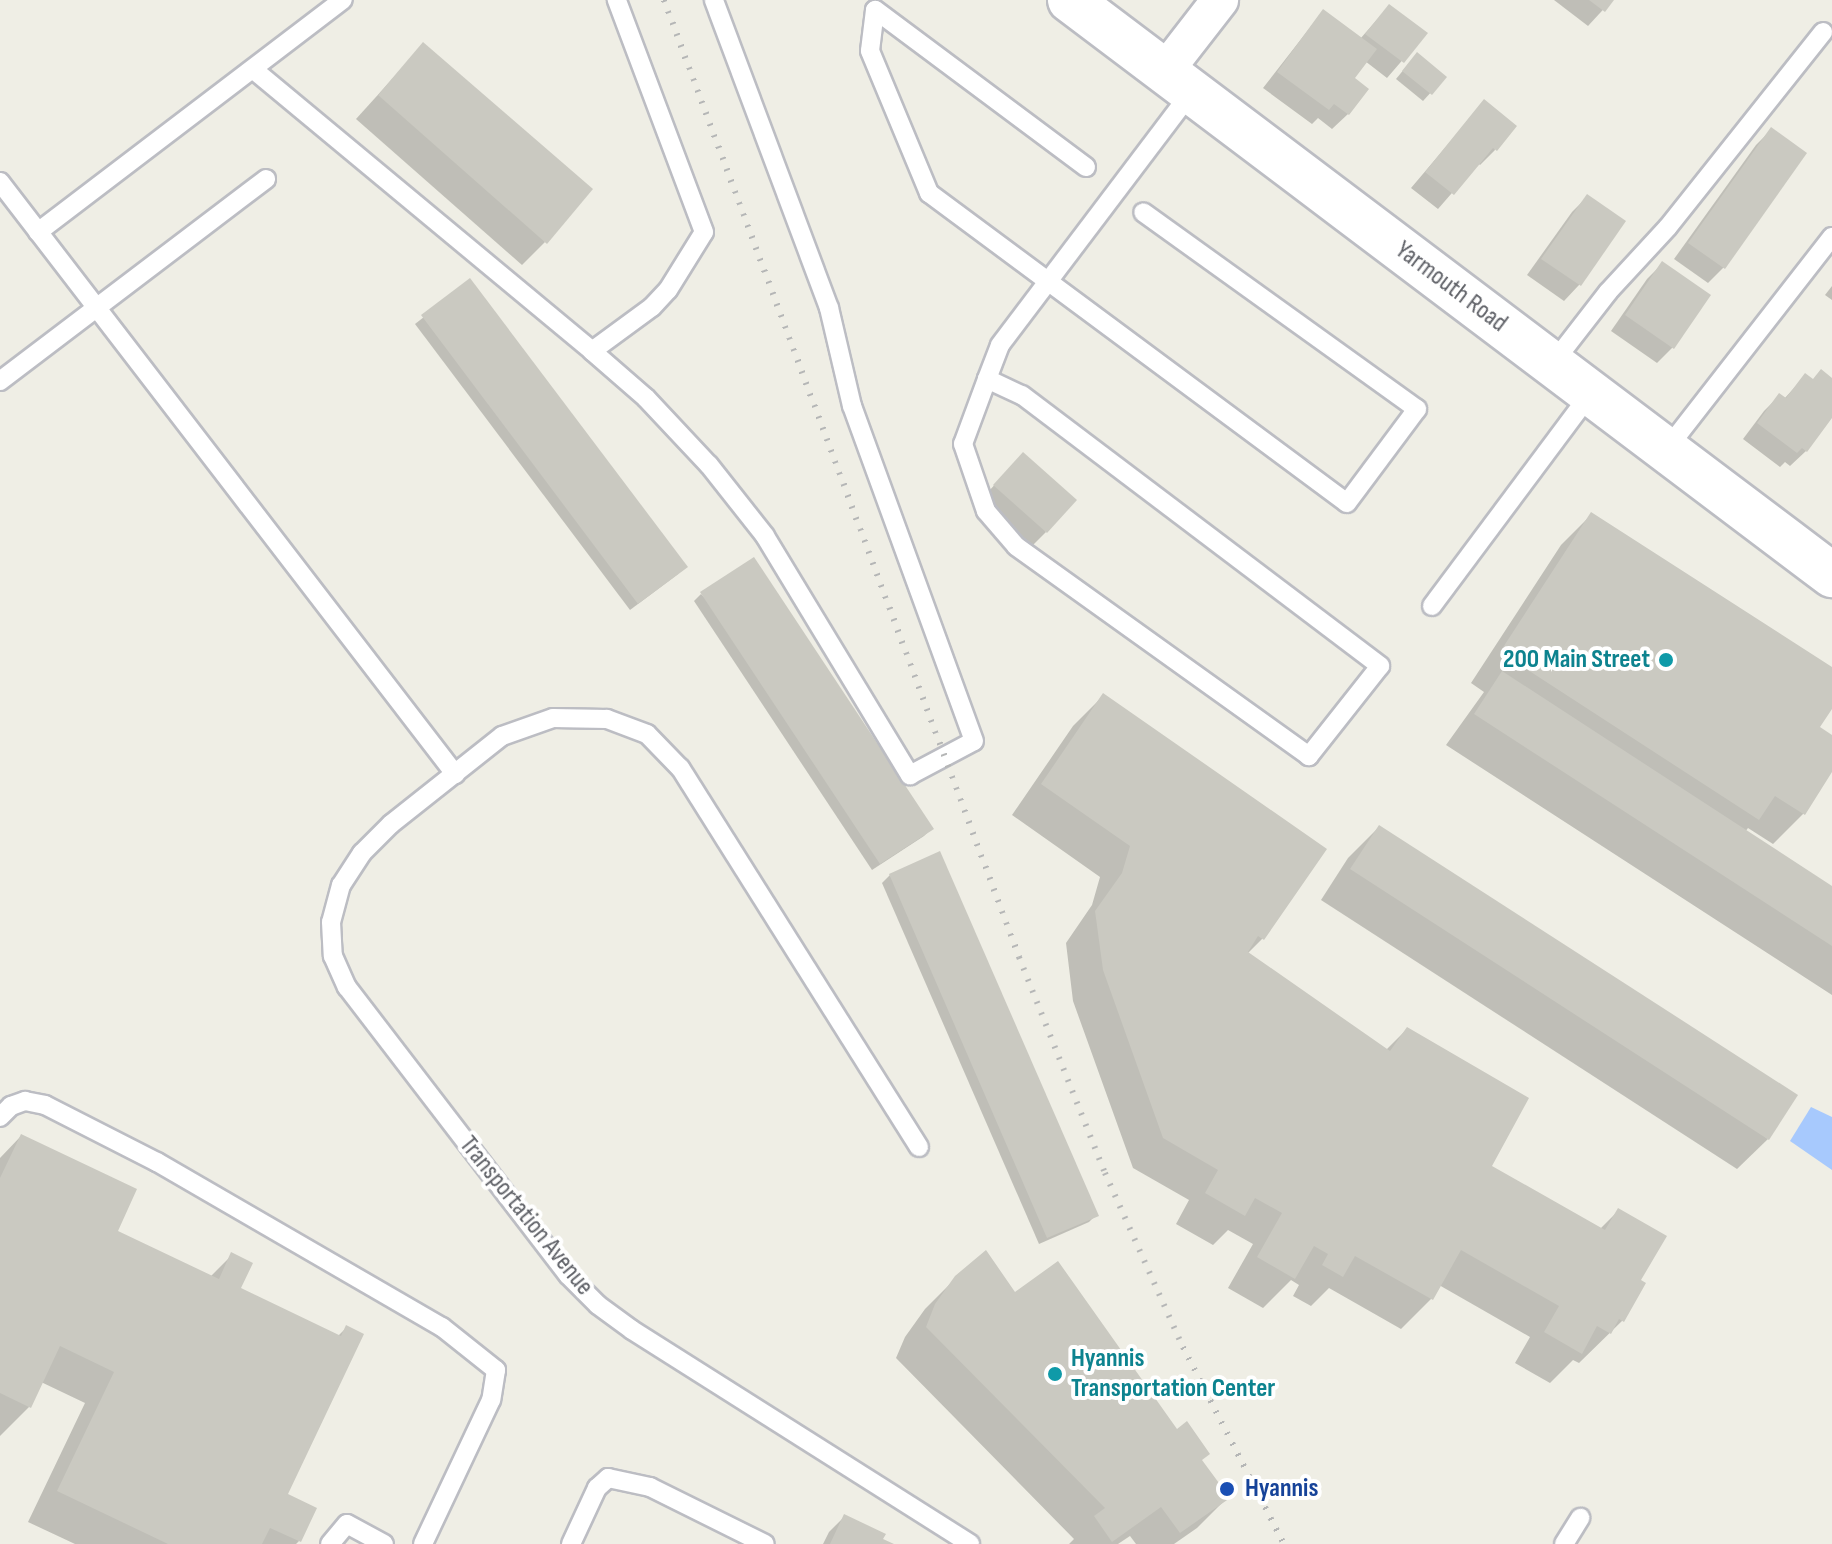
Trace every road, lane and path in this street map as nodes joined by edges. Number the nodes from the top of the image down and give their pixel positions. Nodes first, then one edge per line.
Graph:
1 (343, 0) edge
2 (617, 0) edge
3 (714, 0) edge
4 (1070, 0) edge
5 (1220, 0) edge
6 (1823, 32) dead end
7 (254, 70) junction
8 (1179, 81) junction
9 (1086, 167) dead end
10 (266, 179) dead end
11 (0, 182) edge
12 (1143, 212) dead end
13 (38, 232) junction
14 (1832, 237) edge
15 (1048, 282) junction
16 (97, 308) junction
17 (592, 351) junction
18 (1553, 363) junction
19 (987, 379) junction
20 (0, 381) edge
21 (1591, 392) junction
22 (1666, 450) junction
23 (1832, 575) edge
24 (1432, 606) dead end
25 (455, 774) junction
26 (0, 1117) edge
27 (919, 1147) dead end
28 (1580, 1518) dead end
29 (330, 1544) edge
30 (384, 1544) edge
31 (423, 1544) edge
32 (571, 1544) edge
33 (765, 1544) edge
34 (970, 1544) edge
35 (1564, 1544) edge

1 - 7 lane
2 - 17 lane
3 - 17 lane
4 - 8 main road, Yarmouth Road
5 - 8 street
6 - 18 lane
7 - 13 lane
7 - 17 lane
8 - 15 lane
8 - 18 main road, Yarmouth Road
9 - 15 lane
10 - 16 lane
11 - 13 lane
12 - 15 lane
13 - 16 lane
14 - 22 lane
15 - 19 lane
16 - 20 lane
16 - 25 lane
18 - 21 main road, Yarmouth Road
19 - 19 lane
21 - 22 main road, Yarmouth Road
21 - 24 lane
22 - 23 main road, Yarmouth Road
25 - 27 lane, Transportation Avenue
25 - 34 lane, Transportation Avenue
26 - 31 lane
28 - 35 lane
29 - 30 lane
32 - 33 lane

